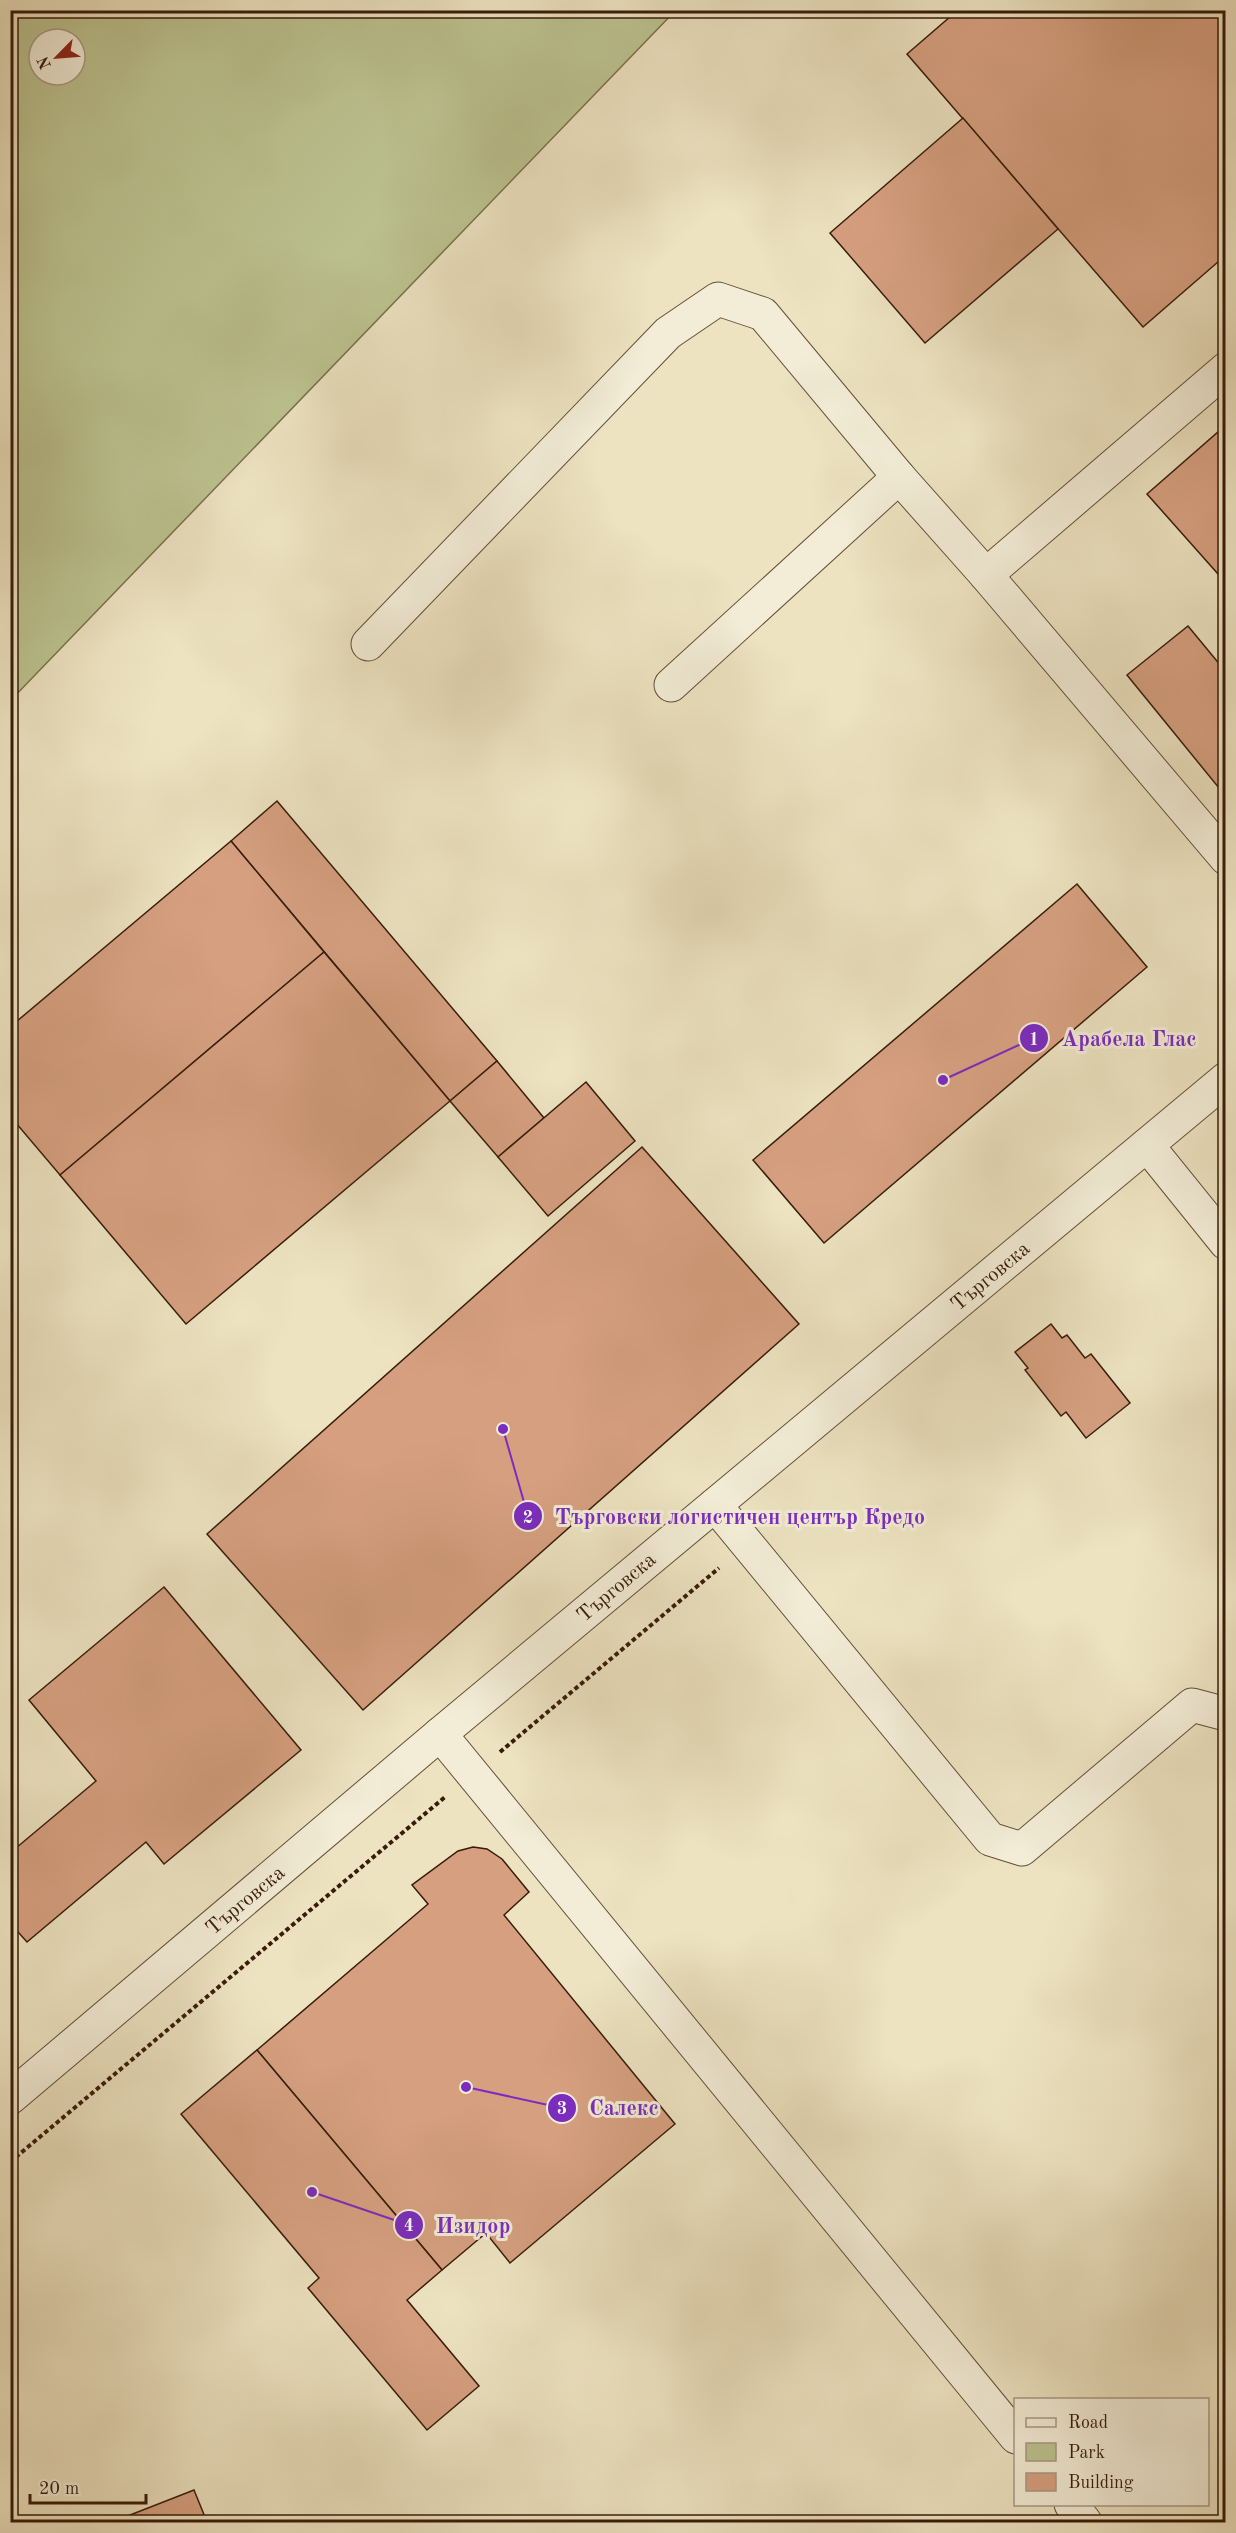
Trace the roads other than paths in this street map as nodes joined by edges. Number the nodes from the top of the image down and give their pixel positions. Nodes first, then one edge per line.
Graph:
1 (1226, 369) edge
2 (899, 477) junction
3 (986, 575) junction
4 (368, 644) dead end
5 (671, 685) dead end
6 (1226, 858) edge
7 (1226, 1079) edge
8 (1147, 1145) junction
9 (1226, 1242) edge
10 (715, 1504) junction
11 (1226, 1714) edge
12 (440, 1734) junction
13 (10, 2098) edge
14 (1014, 2435) edge
15 (1072, 2506) edge
16 (1086, 2523) edge

1 - 3 street
2 - 3 street
2 - 4 street
2 - 5 street
3 - 6 street
7 - 8 street, Търговска
8 - 9 street
8 - 10 street, Търговска
10 - 11 street
10 - 12 street, Търговска
12 - 13 street, Търговска
12 - 14 street
15 - 16 street

